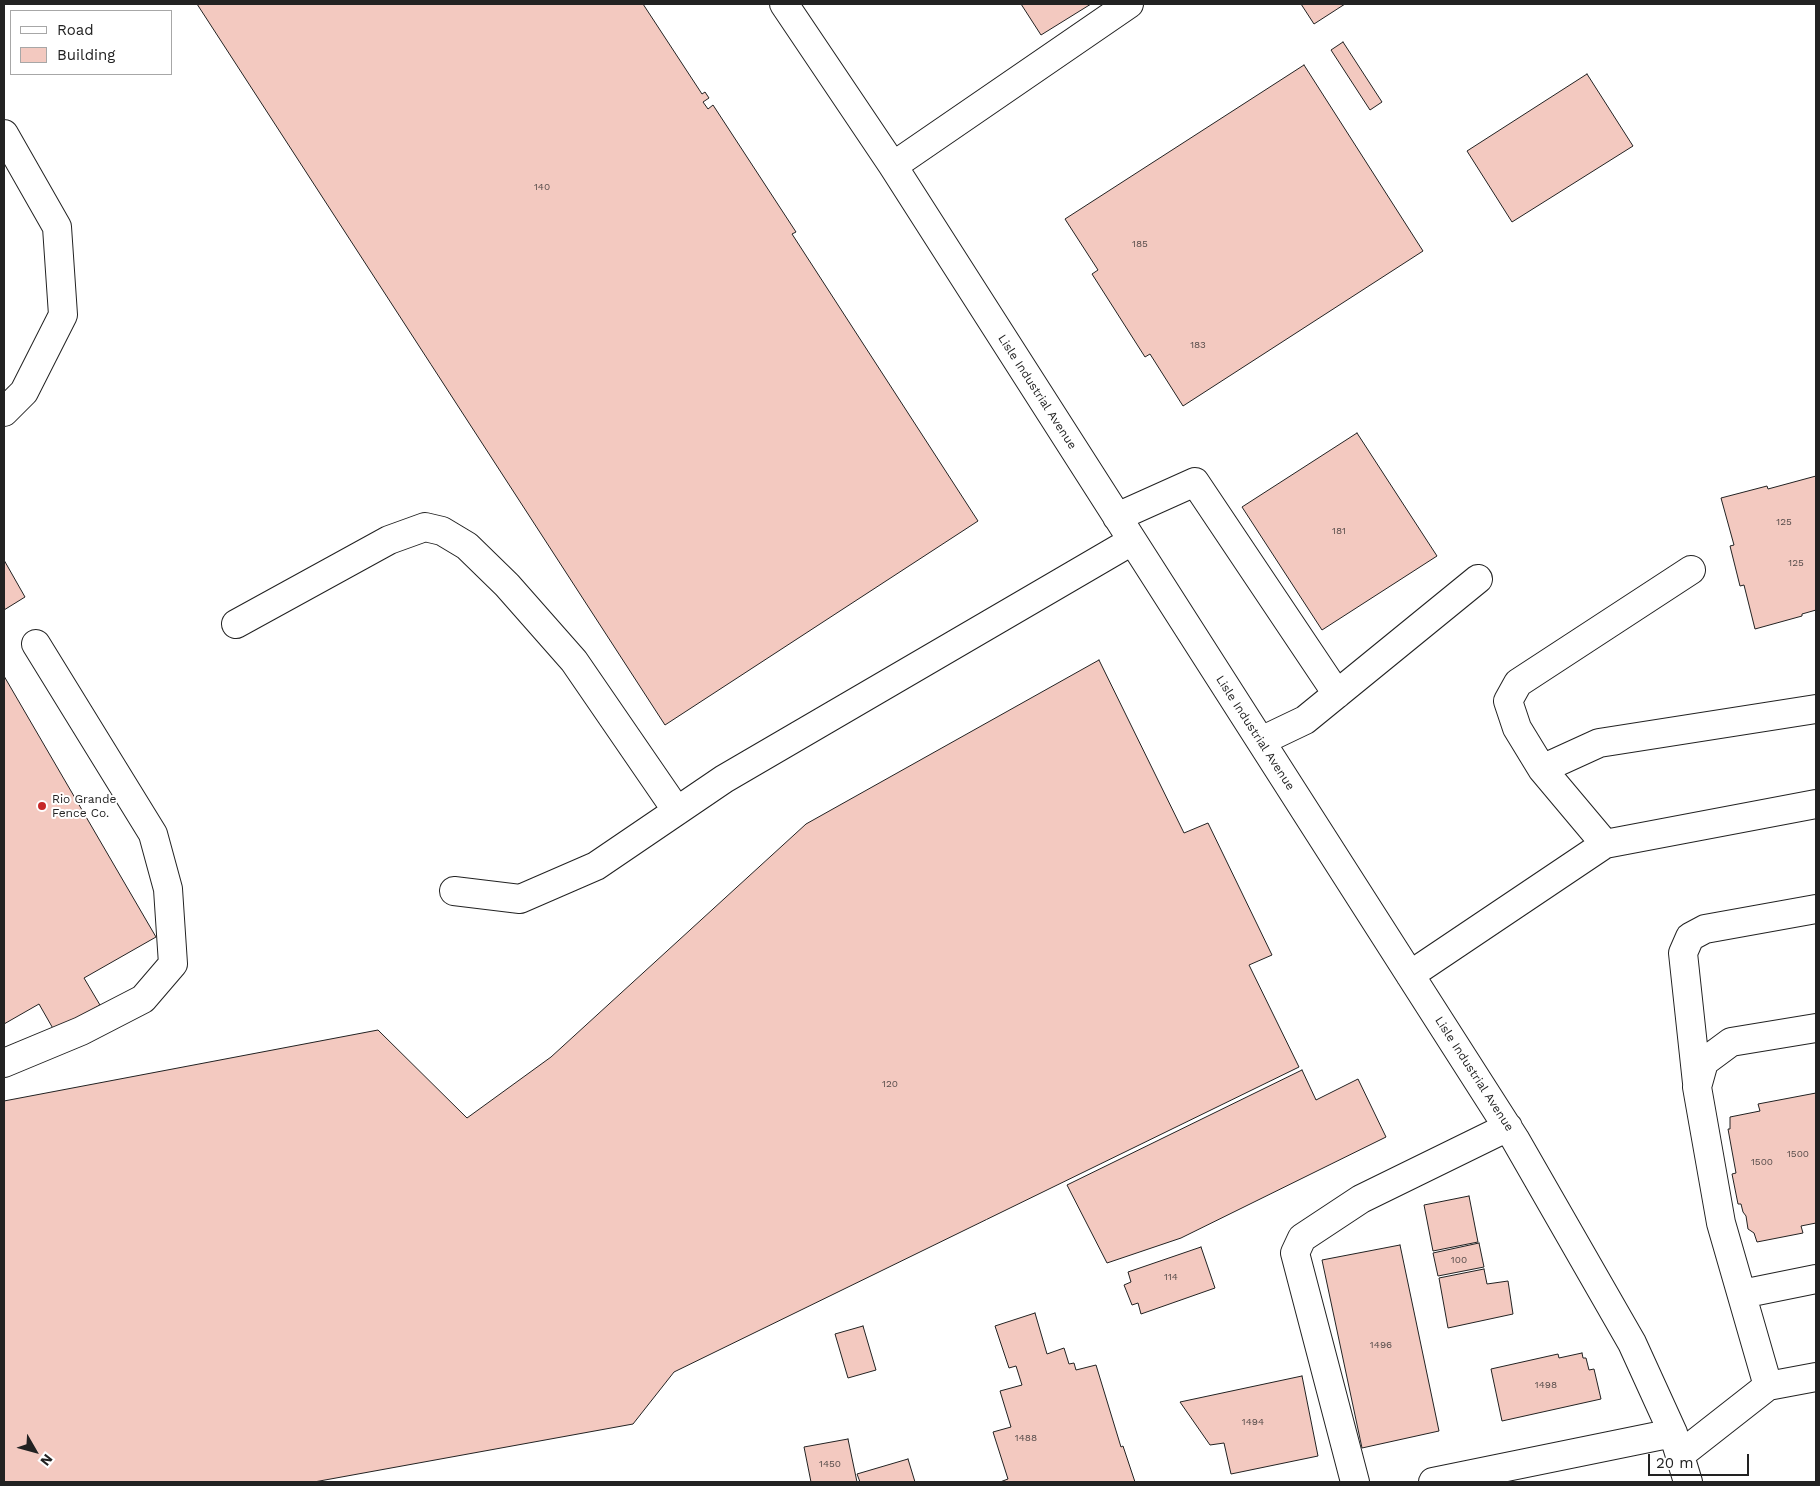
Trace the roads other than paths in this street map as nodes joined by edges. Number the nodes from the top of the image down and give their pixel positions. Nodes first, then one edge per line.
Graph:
1 (784, 4) edge
2 (1129, 4) edge
3 (4, 134) edge
4 (893, 166) junction
5 (4, 412) edge
6 (1117, 517) junction
7 (1132, 541) junction
8 (1690, 570) dead end
9 (1478, 578) dead end
10 (236, 624) dead end
11 (36, 644) dead end
12 (1337, 694) junction
13 (1816, 709) edge
14 (1261, 741) junction
15 (1542, 769) junction
16 (1816, 804) edge
17 (677, 810) junction
18 (1605, 844) junction
19 (454, 891) dead end
20 (1816, 909) edge
21 (1410, 975) junction
22 (1816, 1028) edge
23 (4, 1063) edge
24 (1697, 1087) junction
25 (1508, 1127) junction
26 (1816, 1279) edge
27 (1742, 1294) junction
28 (1816, 1377) edge
29 (1768, 1386) junction
30 (1676, 1444) junction
31 (1355, 1482) edge
32 (1433, 1482) edge
33 (1688, 1482) edge

1 - 4 street, Lisle Industrial Avenue
2 - 4 street
3 - 5 street
4 - 6 street, Lisle Industrial Avenue
6 - 7 street, Lisle Industrial Avenue
6 - 12 street
7 - 14 street, Lisle Industrial Avenue
7 - 17 street
8 - 15 street
9 - 12 street
10 - 17 street
11 - 23 street
12 - 14 street
13 - 15 street
14 - 21 street, Lisle Industrial Avenue
15 - 18 street
16 - 18 street
17 - 19 street
18 - 21 street
20 - 24 street
21 - 25 street, Lisle Industrial Avenue
22 - 24 street
24 - 27 street
25 - 30 street, Lisle Industrial Avenue
25 - 31 street
26 - 27 street
27 - 29 street
28 - 29 street
29 - 30 street
30 - 32 street
30 - 33 street, Lisle Industrial Avenue

